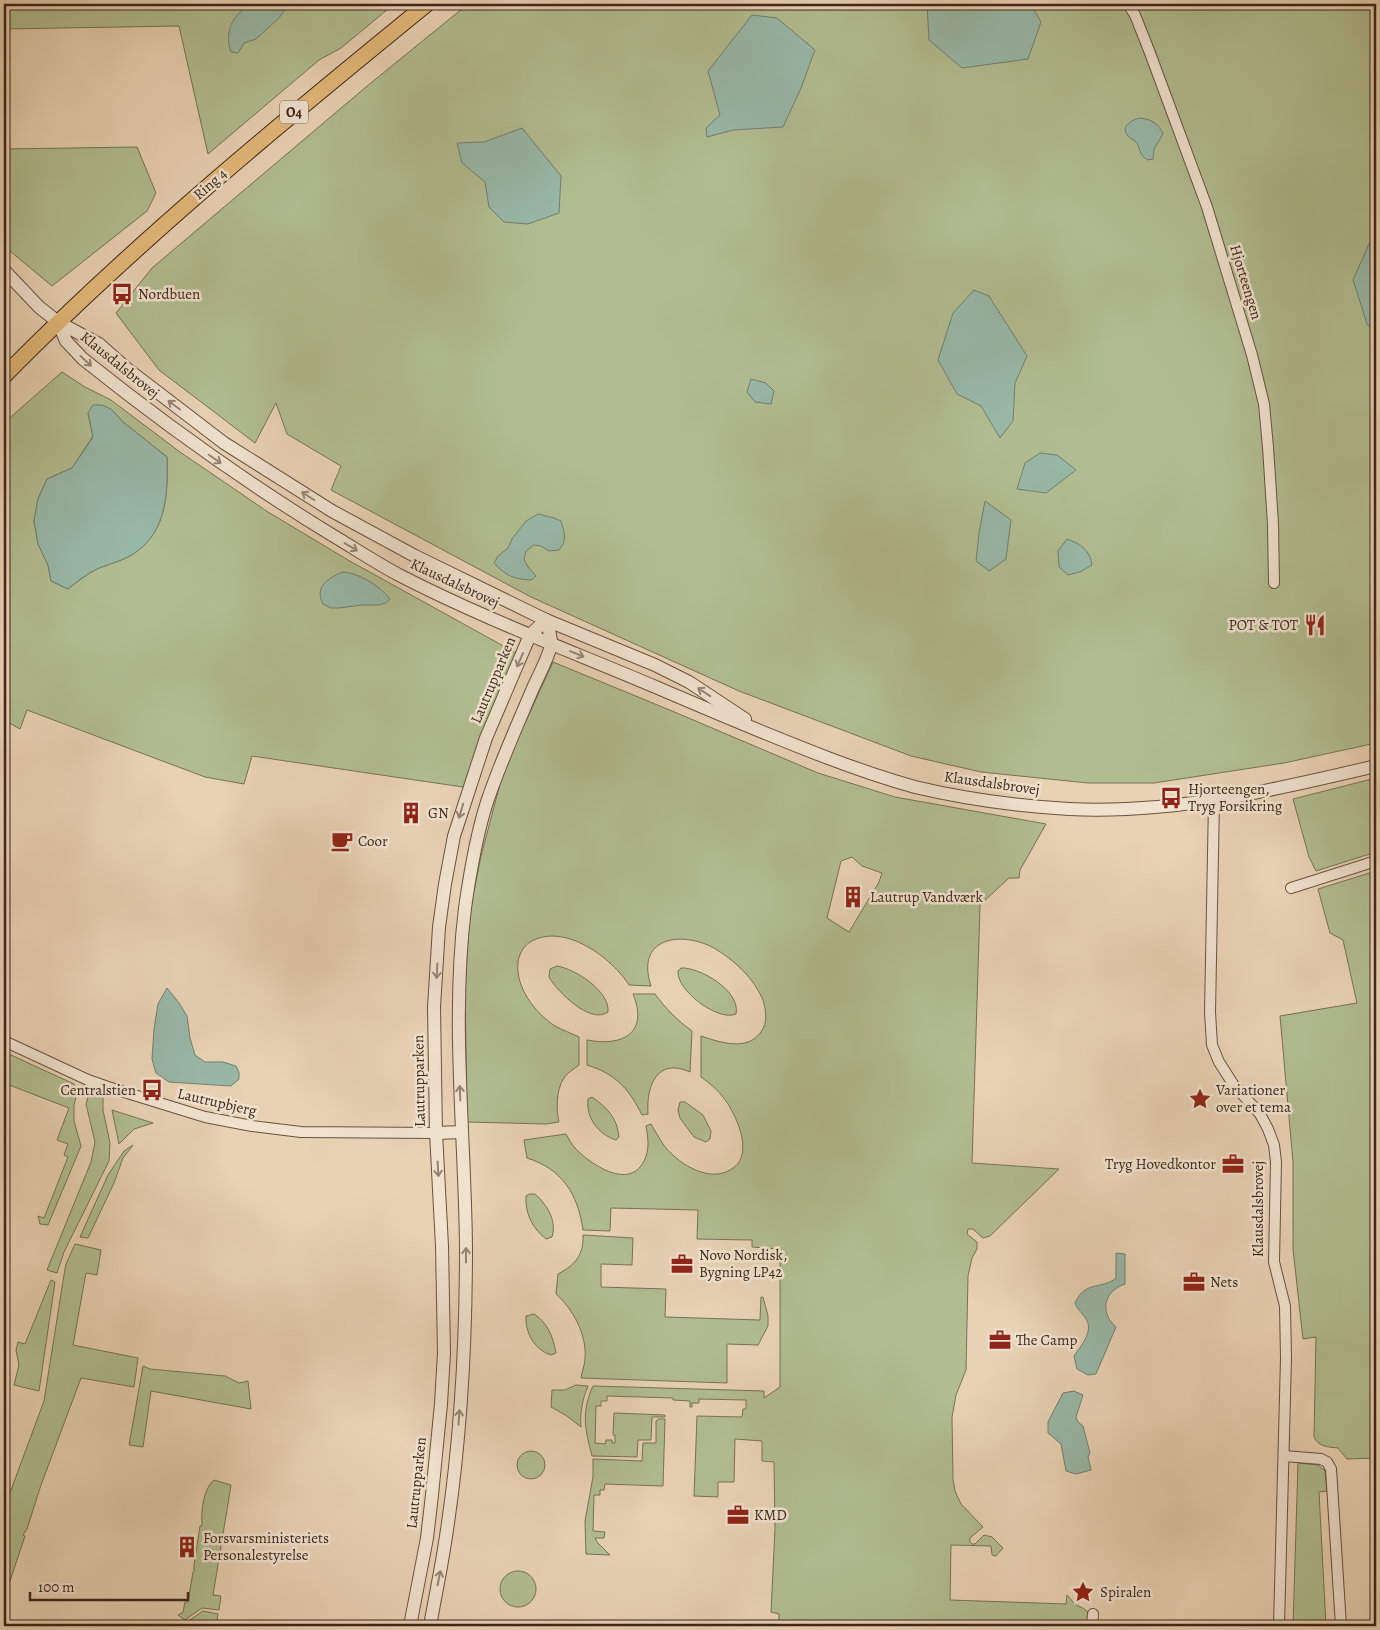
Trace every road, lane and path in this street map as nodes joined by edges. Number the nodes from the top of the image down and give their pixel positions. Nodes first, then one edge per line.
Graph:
1 (426, 4) edge
2 (1128, 4) edge
3 (4, 270) edge
4 (58, 322) junction
5 (4, 376) edge
6 (1274, 583) dead end
7 (546, 620) junction
8 (530, 635) junction
9 (552, 644) junction
10 (774, 738) junction
11 (1376, 766) edge
12 (1214, 801) junction
13 (1376, 861) edge
14 (1291, 888) dead end
15 (4, 1041) edge
16 (436, 1132) junction
17 (462, 1132) junction
18 (1284, 1456) junction
19 (1093, 1614) dead end
20 (410, 1626) edge
21 (430, 1626) edge
22 (1092, 1626) edge
23 (1279, 1626) edge
24 (1341, 1626) edge

1 - 4 main road, Ring 4 / O4
2 - 6 street, Hjorteengen
3 - 4 street
4 - 5 main road, Ring 4 / O4
7 -> 4 street, Klausdalsbrovej
4 -> 8 street, Klausdalsbrovej
7 - 8 street, Lautrupparken
7 - 9 street
10 -> 7 street, Klausdalsbrovej
8 - 9 street, Klausdalsbrovej
8 -> 16 street, Lautrupparken
9 -> 10 street, Klausdalsbrovej
17 -> 9 street
10 - 12 street, Klausdalsbrovej
11 - 12 street, Klausdalsbrovej
12 - 18 street, Klausdalsbrovej
13 - 14 street
15 - 16 street, Lautrupbjerg
16 - 17 street
16 -> 20 street, Lautrupparken
21 -> 17 street
18 - 23 street, Klausdalsbrovej
18 - 24 street
19 - 22 street

